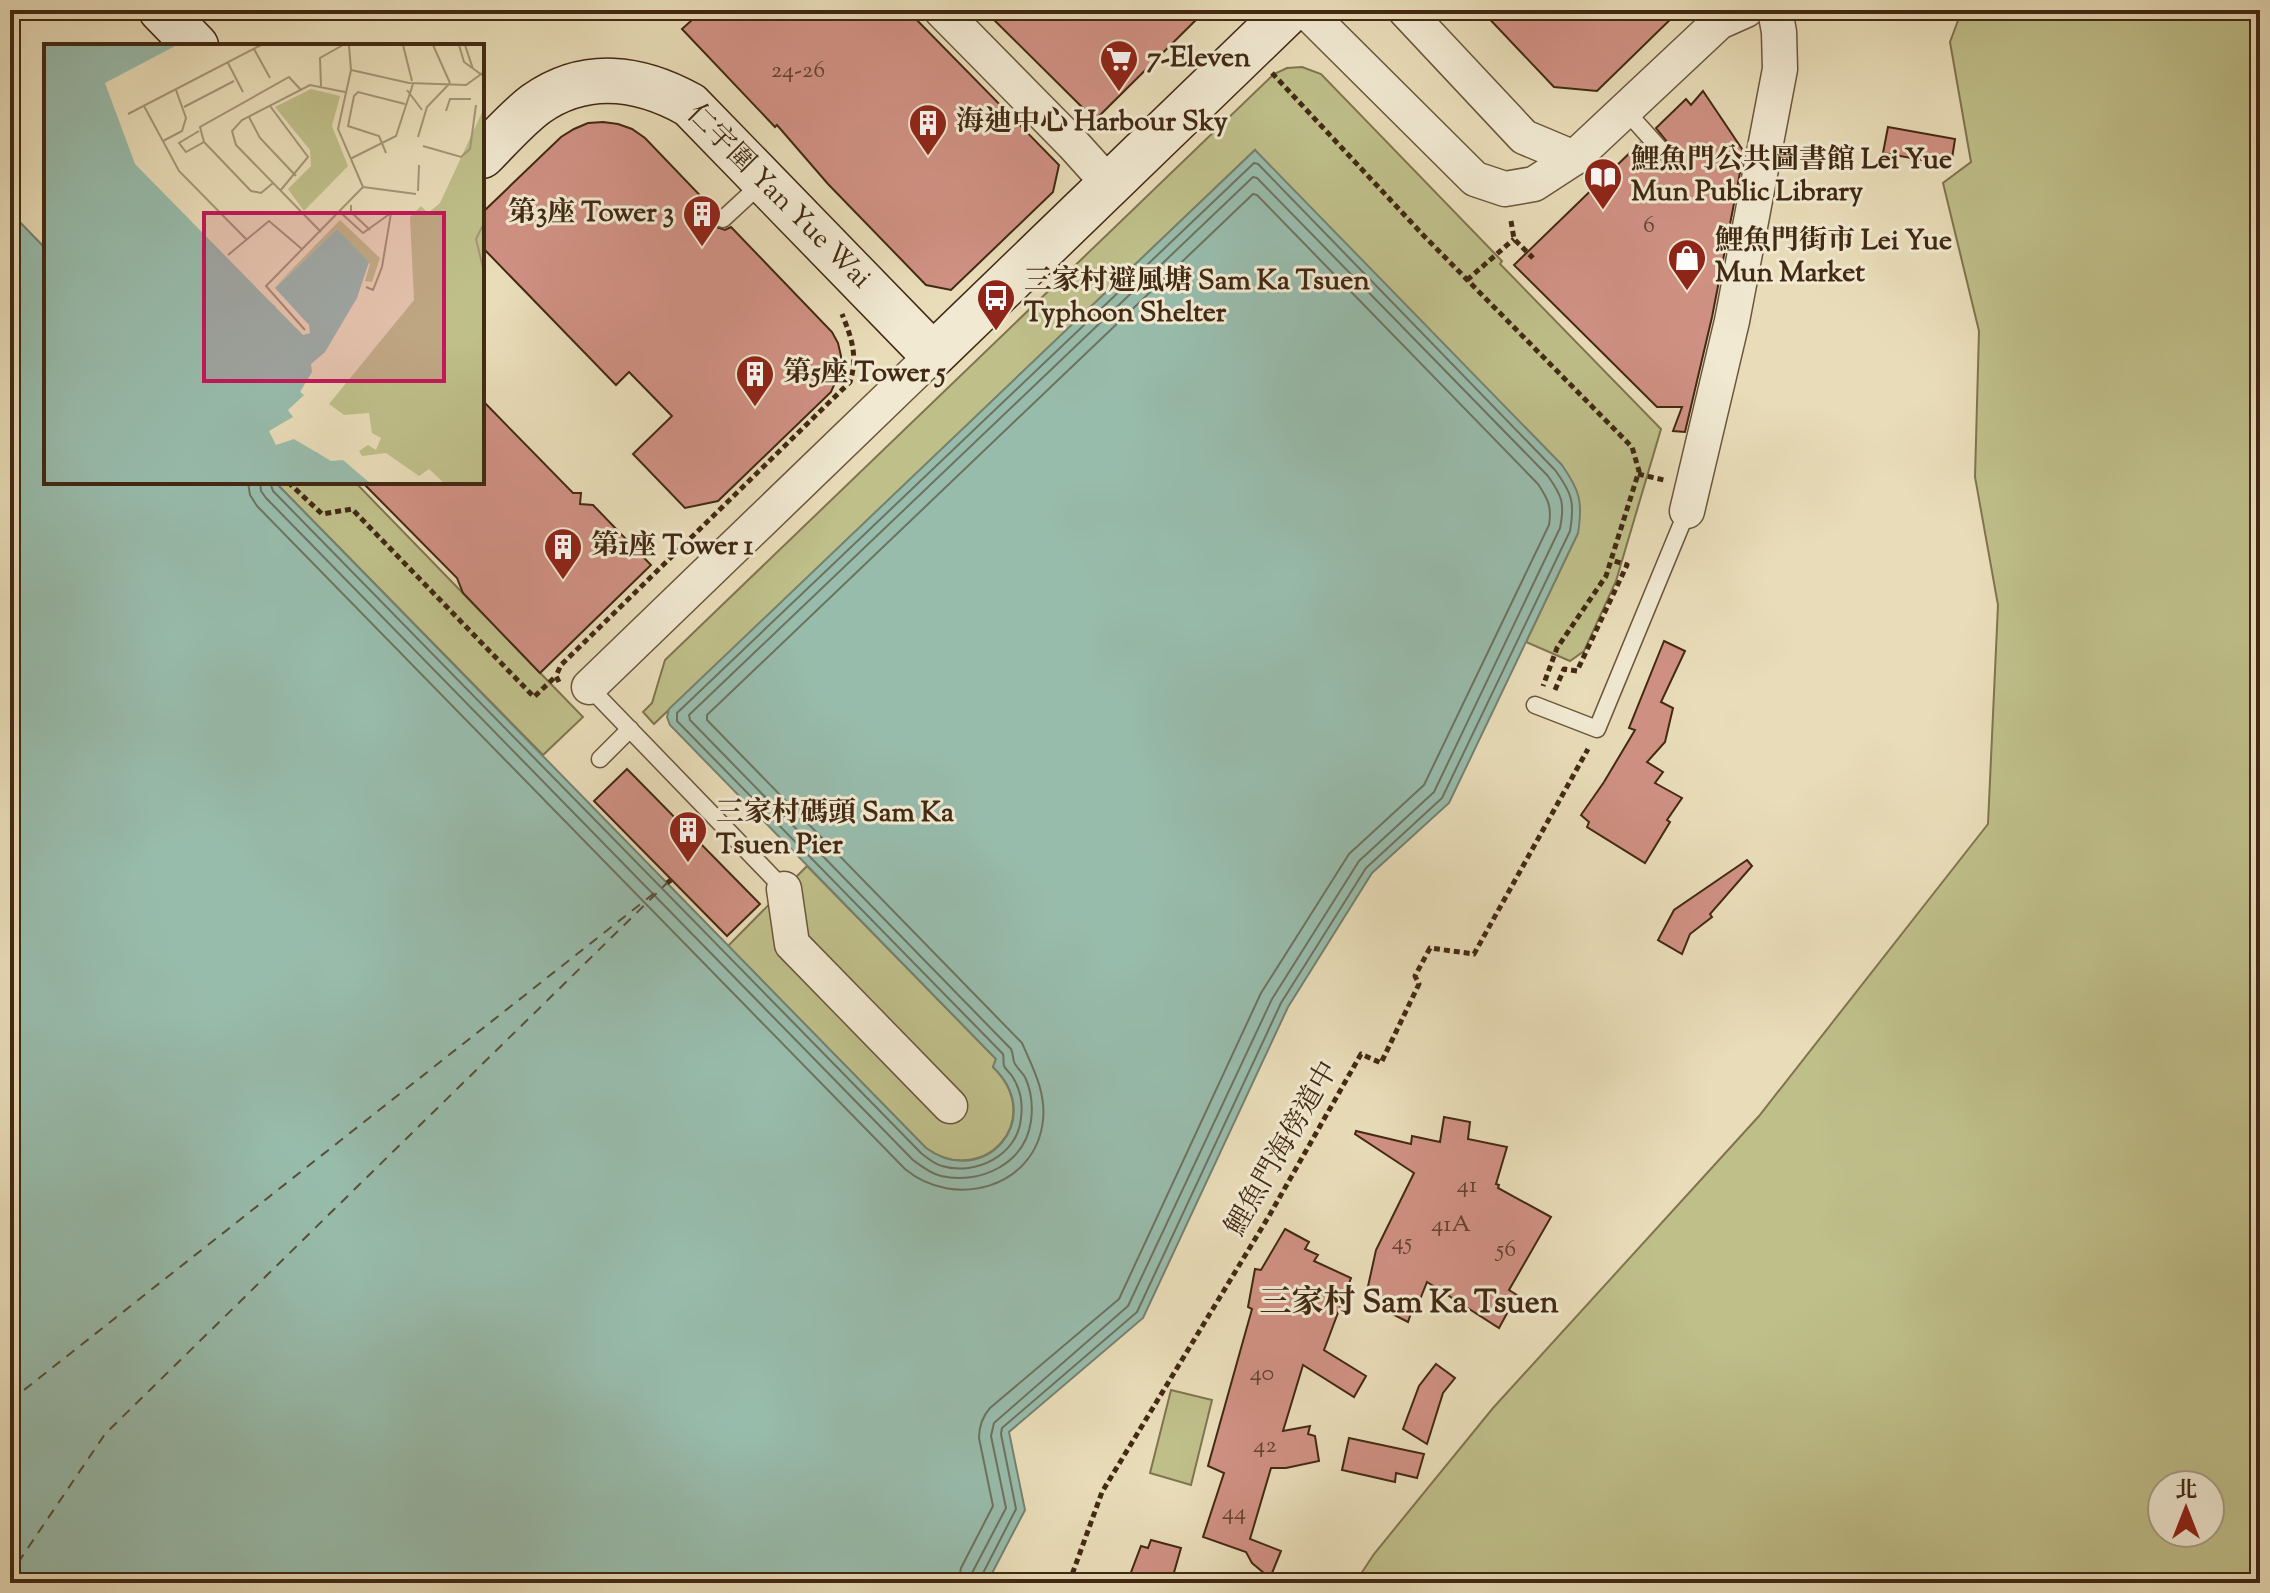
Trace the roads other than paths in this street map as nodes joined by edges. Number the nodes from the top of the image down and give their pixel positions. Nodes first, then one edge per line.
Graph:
1 (161, 10) edge
2 (941, 10) edge
3 (1290, 10) edge
4 (1305, 10) edge
5 (1405, 10) edge
6 (1746, 10) edge
7 (1775, 10) edge
8 (194, 44) edge
9 (1626, 111) junction
10 (1662, 151) dead end
11 (484, 154) edge
12 (1574, 158) junction
13 (764, 181) junction
14 (1109, 184) junction
15 (723, 219) dead end
16 (933, 355) junction
17 (1687, 511) joint
18 (589, 687) joint
19 (1542, 708) road end
20 (630, 729) junction
21 (600, 759) dead end
22 (784, 889) joint
23 (950, 1106) dead end

1 - 8 street
2 - 14 street
3 - 14 street
4 - 12 street
5 - 12 street
6 - 9 street
7 - 17 street
9 - 10 lane
9 - 12 street
11 - 13 street, 仁宇圍 Yan Yue Wai
13 - 15 lane
13 - 16 street, 仁宇圍 Yan Yue Wai
14 - 16 street
16 - 18 street
17 - 19 lane
18 - 20 lane
20 - 21 lane
20 - 22 lane
22 - 23 street

